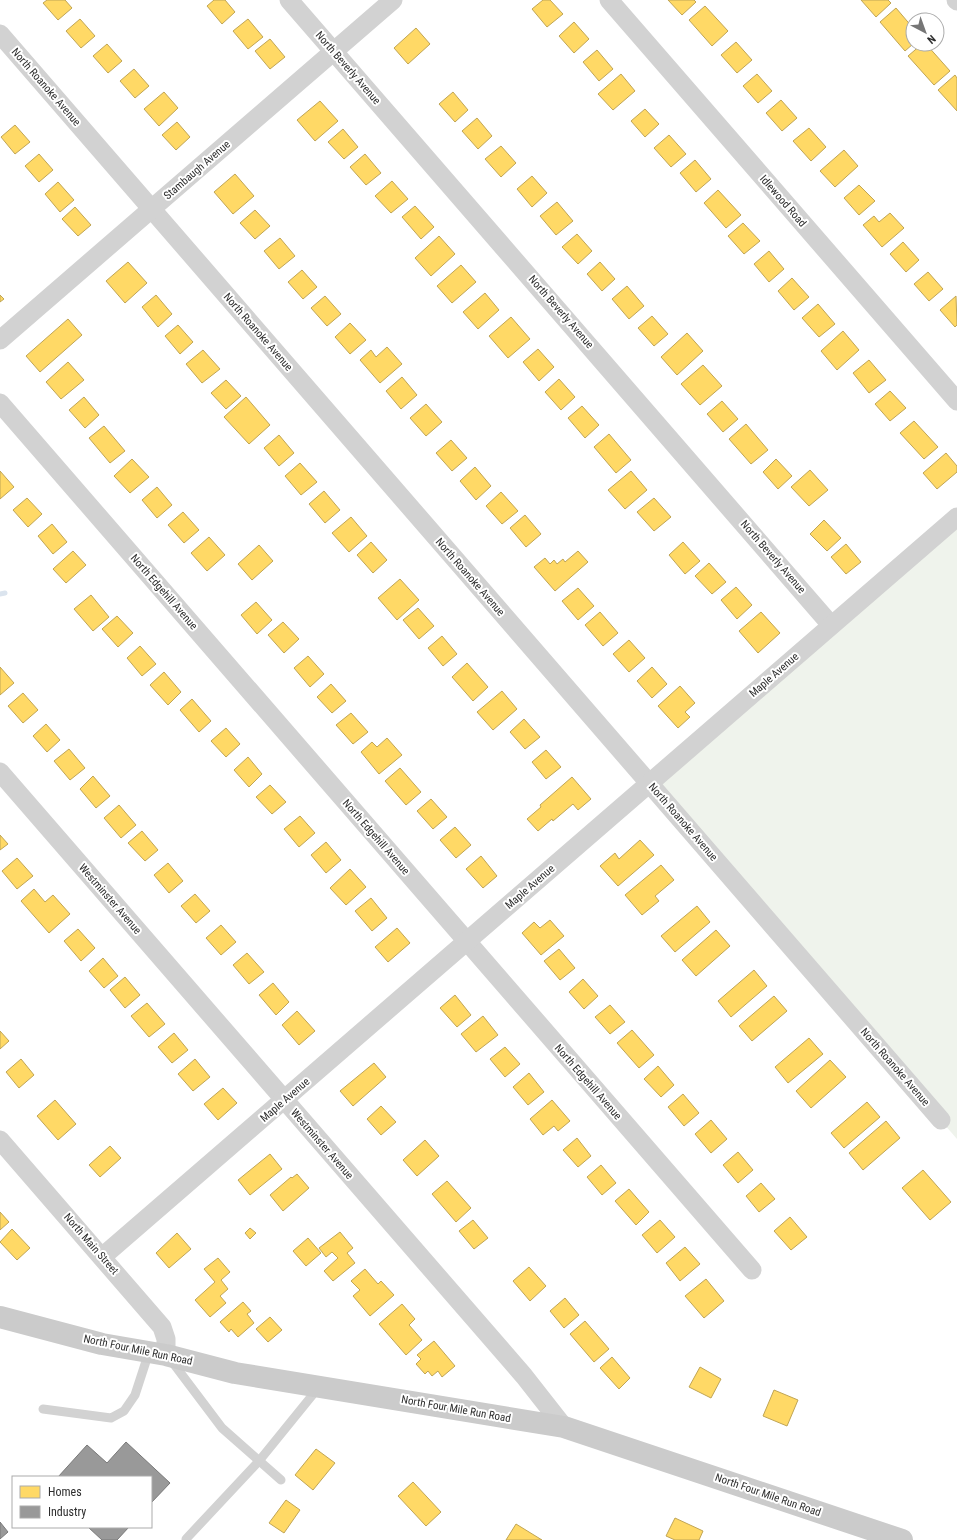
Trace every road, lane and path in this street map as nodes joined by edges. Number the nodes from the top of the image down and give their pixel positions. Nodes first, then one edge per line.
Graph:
1 (289, 0) edge
2 (393, 0) edge
3 (609, 0) edge
4 (0, 34) edge
5 (334, 52) junction
6 (152, 209) junction
7 (0, 340) edge
8 (957, 401) edge
9 (0, 403) edge
10 (957, 517) edge
11 (831, 625) junction
12 (0, 772) edge
13 (649, 784) junction
14 (467, 942) junction
15 (284, 1100) junction
16 (941, 1120) dead end
17 (0, 1140) edge
18 (102, 1257) junction
19 (752, 1270) dead end
20 (0, 1317) edge
21 (158, 1354) junction
22 (320, 1386) junction
23 (43, 1408) dead end
24 (564, 1427) junction
25 (259, 1460) junction
26 (281, 1480) dead end
27 (186, 1539) dead end
28 (902, 1540) edge

1 - 5 street, North Beverly Avenue
2 - 5 street, Stambaugh Avenue
3 - 8 street, Idlewood Road
4 - 6 street, North Roanoke Avenue
5 - 6 street, Stambaugh Avenue
5 - 11 street, North Beverly Avenue
6 - 7 street, Stambaugh Avenue
6 - 13 street, North Roanoke Avenue
9 - 14 street, North Edgehill Avenue
10 - 11 street, Maple Avenue
11 - 13 street, Maple Avenue
12 - 15 street, Westminster Avenue
13 - 14 street, Maple Avenue
13 - 16 street, North Roanoke Avenue
14 - 15 street, Maple Avenue
14 - 19 street, North Edgehill Avenue
15 - 18 street, Maple Avenue
15 - 24 street, Westminster Avenue
17 - 18 street, North Main Street
18 - 21 street, North Main Street
20 - 21 street, North Four Mile Run Road
21 - 22 street, North Four Mile Run Road
21 - 23 lane
21 - 25 lane
22 - 24 street, North Four Mile Run Road
22 - 25 lane
24 - 28 street, North Four Mile Run Road
25 - 26 lane
25 - 27 lane

